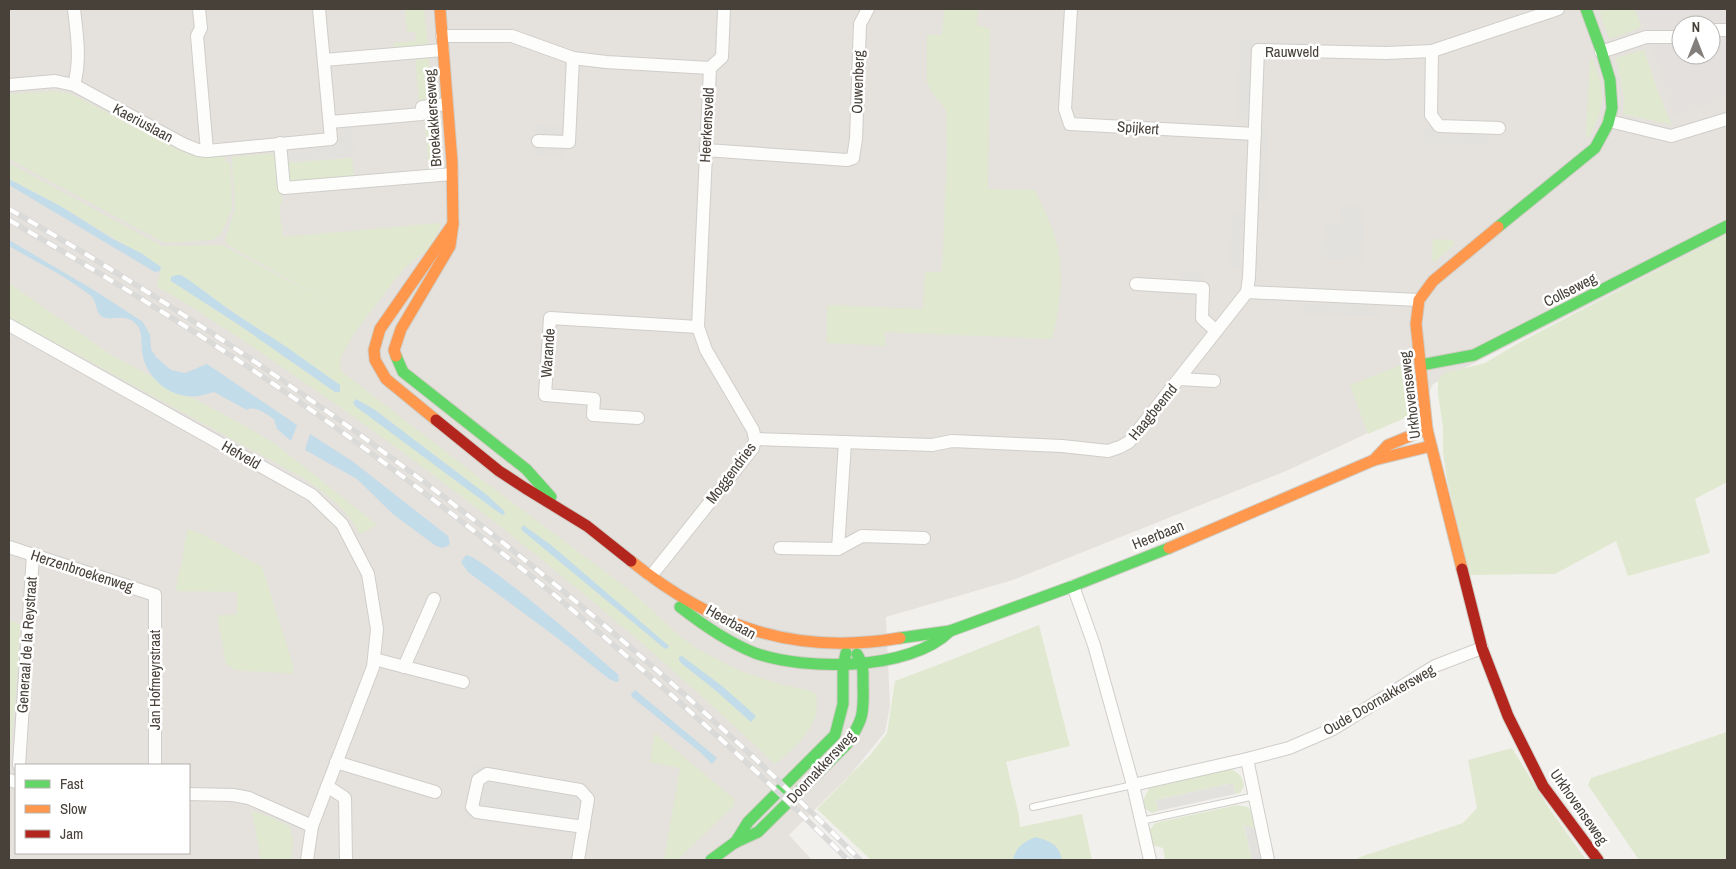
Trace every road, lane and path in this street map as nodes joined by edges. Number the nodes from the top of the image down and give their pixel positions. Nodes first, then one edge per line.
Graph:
1 (74, 9) edge
2 (199, 9) edge
3 (319, 9) edge
4 (440, 9) edge
5 (724, 9) edge
6 (868, 9) edge
7 (1071, 9) edge
8 (1558, 9) edge
9 (1586, 9) edge
10 (442, 36) junction
11 (1671, 37) edge
12 (443, 50) junction
13 (1432, 51) junction
14 (1601, 52) junction
15 (573, 58) junction
16 (324, 60) junction
17 (710, 68) junction
18 (9, 85) edge
19 (74, 85) junction
20 (447, 104) junction
21 (1727, 119) edge
22 (1609, 120) junction
23 (330, 122) junction
24 (1499, 128) dead end
25 (1255, 134) junction
26 (538, 141) dead end
27 (280, 143) junction
28 (706, 150) junction
29 (207, 151) junction
30 (452, 174) junction
31 (453, 224) junction
32 (1727, 226) edge
33 (1136, 284) dead end
34 (1247, 292) junction
35 (1419, 300) junction
36 (9, 325) edge
37 (698, 326) junction
38 (1216, 331) junction
39 (394, 350) joint
40 (1421, 365) junction
41 (1179, 379) junction
42 (1214, 381) dead end
43 (638, 418) dead end
44 (1427, 429) junction
45 (755, 439) junction
46 (845, 442) junction
47 (1431, 446) junction
48 (1374, 460) junction
49 (565, 512) junction
50 (924, 538) dead end
51 (9, 547) edge
52 (780, 548) dead end
53 (838, 549) junction
54 (33, 555) junction
55 (653, 578) junction
56 (1073, 586) junction
57 (155, 595) joint
58 (434, 599) dead end
59 (950, 631) junction
60 (851, 643) junction
61 (1482, 648) junction
62 (374, 659) junction
63 (863, 664) junction
64 (842, 665) junction
65 (404, 667) junction
66 (463, 682) dead end
67 (1246, 759) junction
68 (336, 762) junction
69 (19, 764) edge
70 (156, 764) edge
71 (1133, 785) junction
72 (327, 786) junction
73 (435, 792) dead end
74 (190, 794) edge
75 (1255, 796) junction
76 (1033, 807) dead end
77 (1141, 821) junction
78 (312, 826) junction
79 (584, 828) junction
80 (734, 843) junction
81 (307, 860) edge
82 (346, 860) edge
83 (578, 860) edge
84 (712, 860) edge
85 (1150, 860) edge
86 (1268, 860) edge
87 (1598, 860) edge

1 - 19 street
2 - 29 street
3 - 16 street, Kaeriuslaan
4 - 10 street, Broekakkerseweg
5 - 17 street
6 - 28 street, Ouwenberg
7 - 25 street, Spijkert
8 - 13 street, Rauwveld
9 - 14 street
10 - 12 street, Broekakkerseweg
10 - 15 street, Heerkensveld
11 - 14 street
12 - 16 street
12 - 20 street, Broekakkerseweg
13 - 24 street
13 - 25 street, Rauwveld
14 - 22 street
15 - 17 street, Heerkensveld
15 - 26 street
16 - 23 street, Kaeriuslaan
17 - 28 street, Heerkensveld
18 - 19 street, Kaeriuslaan
19 - 29 street, Kaeriuslaan
20 - 23 street
20 - 30 street, Broekakkerseweg
21 - 22 street
22 - 35 street
23 - 27 street, Kaeriuslaan
25 - 34 street, Rauwveld
27 - 29 street, Kaeriuslaan
27 - 30 street
28 - 37 street, Heerkensveld
30 - 31 street, Broekakkerseweg
31 - 39 street, Broekakkerseweg
31 - 49 street, Heerbaan
32 - 40 street, Collseweg
33 - 38 street
34 - 35 street
34 - 38 street, Haagbeemd
35 - 40 street, Urkhovenseweg
36 - 62 street, Hefveld
37 - 43 street, Warande
37 - 45 street, Heerkensveld
38 - 41 street, Haagbeemd
39 - 49 street, Heerbaan
40 - 44 street, Urkhovenseweg
41 - 42 street
41 - 46 street, Haagbeemd
44 - 47 street, Urkhovenseweg
44 - 48 street, Heerbaan
45 - 46 street, Moggendries
45 - 55 street, Moggendries
46 - 53 street
47 - 48 street, Heerbaan
47 - 61 street, Urkhovenseweg
48 - 56 street, Heerbaan
49 - 55 street, Heerbaan
50 - 53 street
51 - 54 street, Herzenbroekenweg
52 - 53 street
54 - 57 street, Herzenbroekenweg
54 - 69 street, Generaal de la Reystraat
55 - 60 street, Heerbaan
55 - 64 street, Heerbaan
56 - 59 street, Heerbaan
56 - 71 street
57 - 70 street, Jan Hofmeyrstraat
58 - 65 street
59 - 60 street, Heerbaan
59 - 63 street, Heerbaan
60 - 63 street, Doornakkersweg
60 - 64 street, Doornakkersweg
61 - 67 street, Oude Doornakkersweg
61 - 87 street, Urkhovenseweg
62 - 65 street
62 - 68 street, Hefveld
63 - 64 street, Heerbaan
63 - 80 street, Doornakkersweg
64 - 80 street, Doornakkersweg
65 - 66 street
67 - 71 street, Oude Doornakkersweg
67 - 75 street
68 - 72 street, Hefveld
68 - 73 street
71 - 76 lane
71 - 77 street
72 - 78 street, Hefveld
72 - 82 street
74 - 78 street
75 - 77 lane
75 - 86 street
77 - 85 street
78 - 81 street, Hefveld
79 - 79 street
79 - 83 street
80 - 84 street, Doornakkersweg

